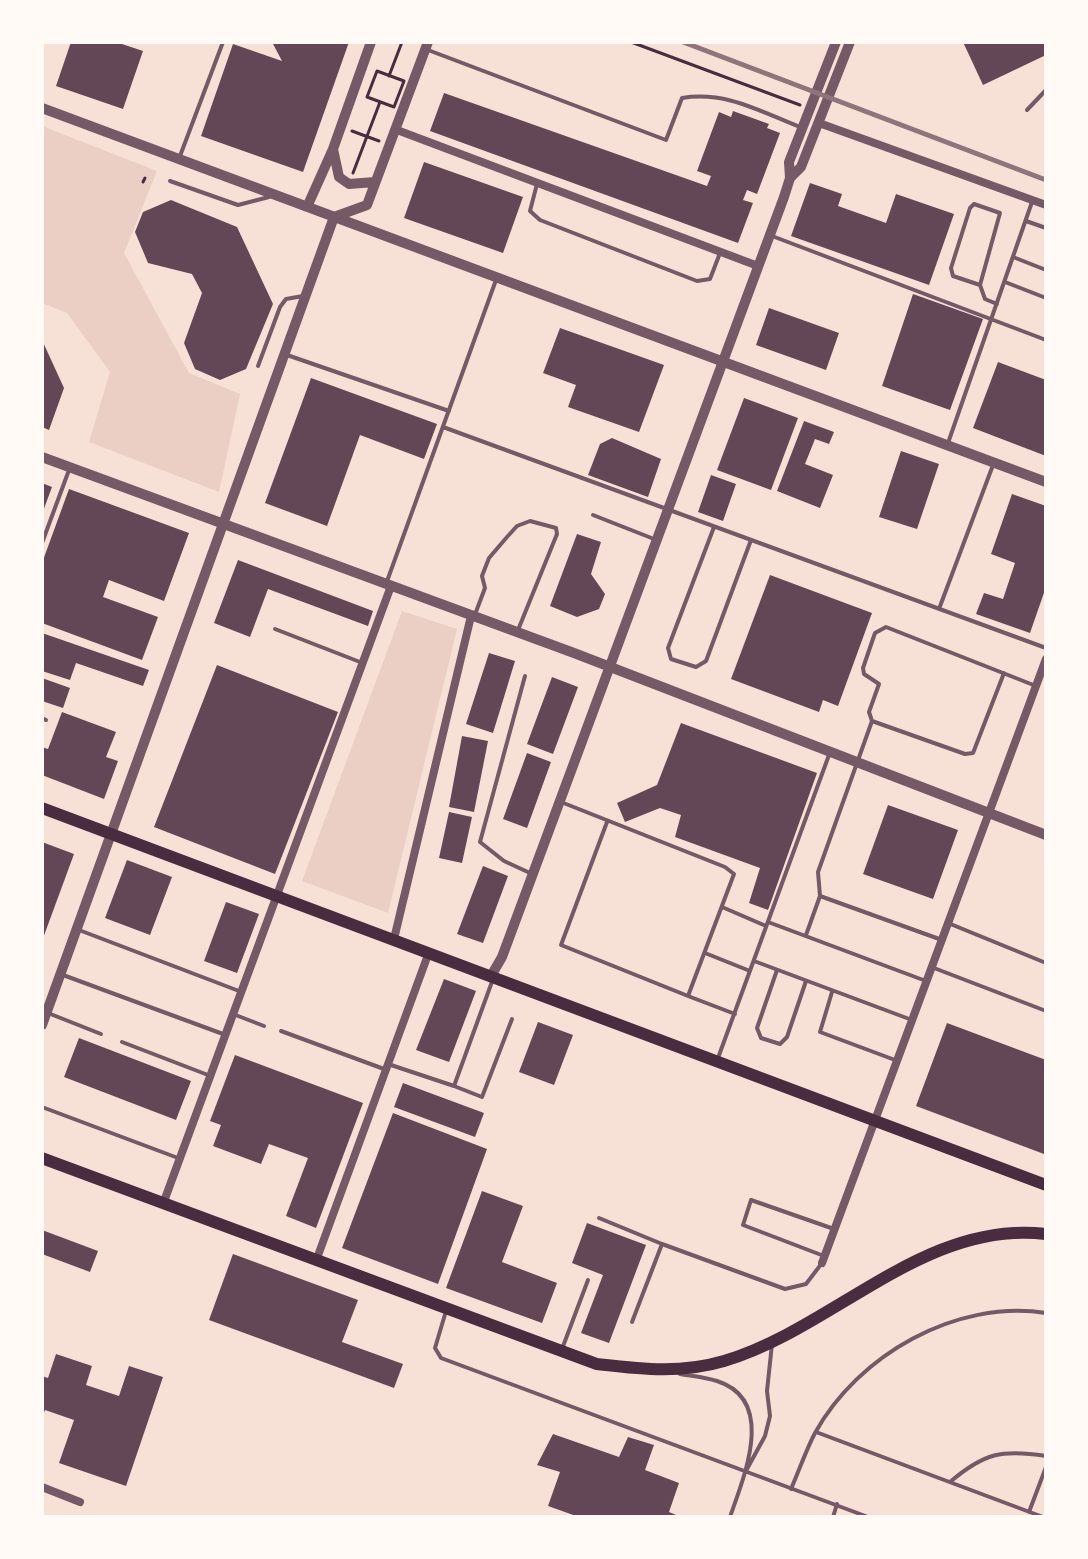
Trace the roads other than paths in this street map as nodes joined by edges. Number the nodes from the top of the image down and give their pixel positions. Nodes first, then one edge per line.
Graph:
1 (223, 42) edge
2 (371, 42) edge
3 (836, 42) edge
4 (850, 42) edge
5 (427, 46) edge
6 (1046, 90) edge
7 (42, 108) edge
8 (1027, 110) dead end
9 (819, 123) junction
10 (802, 128) junction
11 (397, 130) junction
12 (333, 149) junction
13 (179, 159) junction
14 (790, 178) junction
15 (170, 181) dead end
16 (375, 182) junction
17 (537, 184) junction
18 (276, 195) junction
19 (1033, 200) junction
20 (1046, 205) edge
21 (307, 207) junction
22 (334, 217) junction
23 (1026, 221) junction
24 (1046, 228) edge
25 (770, 235) junction
26 (720, 253) junction
27 (1013, 257) junction
28 (758, 266) junction
29 (1046, 270) edge
30 (497, 278) junction
31 (1005, 282) junction
32 (980, 285) junction
33 (306, 296) junction
34 (1046, 298) edge
35 (997, 304) junction
36 (991, 320) junction
37 (1046, 340) edge
38 (285, 354) junction
39 (722, 362) junction
40 (258, 366) dead end
41 (449, 411) junction
42 (443, 427) junction
43 (947, 446) junction
44 (42, 457) edge
45 (994, 463) junction
46 (70, 467) junction
47 (1046, 482) edge
48 (667, 510) junction
49 (593, 515) dead end
50 (223, 524) junction
51 (714, 527) junction
52 (656, 539) junction
53 (751, 540) junction
54 (42, 543) edge
55 (388, 585) junction
56 (939, 609) junction
57 (473, 616) junction
58 (275, 629) dead end
59 (517, 632) junction
60 (1046, 648) edge
61 (1046, 659) edge
62 (363, 663) junction
63 (610, 667) junction
64 (1004, 673) junction
65 (525, 676) dead end
66 (1036, 686) junction
67 (872, 721) junction
68 (829, 754) junction
69 (857, 764) junction
70 (559, 801) junction
71 (42, 808) edge
72 (989, 813) junction
73 (607, 822) junction
74 (111, 834) junction
75 (1046, 835) edge
76 (532, 874) junction
77 (277, 896) junction
78 (820, 896) junction
79 (722, 907) junction
80 (948, 923) junction
81 (767, 924) junction
82 (77, 929) junction
83 (806, 936) junction
84 (394, 939) junction
85 (942, 940) junction
86 (429, 952) junction
87 (705, 953) junction
88 (754, 961) junction
89 (1046, 963) edge
90 (932, 967) junction
91 (777, 970) junction
92 (750, 971) junction
93 (60, 974) junction
94 (492, 976) junction
95 (806, 981) junction
96 (926, 981) junction
97 (832, 991) junction
98 (241, 992) junction
99 (688, 996) junction
100 (1046, 1011) edge
101 (233, 1014) junction
102 (735, 1014) junction
103 (44, 1019) edge
104 (512, 1019) dead end
105 (912, 1020) junction
106 (264, 1026) dead end
107 (281, 1031) dead end
108 (101, 1034) dead end
109 (226, 1035) junction
110 (122, 1042) dead end
111 (717, 1061) junction
112 (897, 1061) junction
113 (387, 1067) junction
114 (210, 1076) junction
115 (454, 1086) junction
116 (42, 1107) edge
117 (876, 1121) junction
118 (42, 1158) edge
119 (179, 1159) junction
120 (1046, 1185) edge
121 (163, 1204) junction
122 (599, 1218) dead end
123 (834, 1229) junction
124 (1046, 1234) edge
125 (662, 1244) junction
126 (823, 1259) junction
127 (316, 1261) junction
128 (588, 1280) dead end
129 (446, 1309) junction
130 (1046, 1313) edge
131 (632, 1322) dead end
132 (772, 1342) junction
133 (561, 1351) junction
134 (672, 1372) junction
135 (816, 1432) junction
136 (1046, 1456) edge
137 (1046, 1467) edge
138 (745, 1471) junction
139 (949, 1482) junction
140 (42, 1487) edge
141 (791, 1489) junction
142 (80, 1502) dead end
143 (837, 1504) junction
144 (1029, 1512) junction
145 (730, 1517) edge
146 (833, 1517) edge
147 (868, 1517) edge
148 (1043, 1517) edge

1 - 13 lane
2 - 12 street
3 - 10 street
4 - 9 street
5 - 10 lane
5 - 11 street
6 - 8 lane
7 - 13 street
9 - 14 street
9 - 19 street
10 - 14 street
11 - 16 street
11 - 17 street
12 - 16 street
12 - 21 street
13 - 18 street
14 - 25 street
15 - 18 lane
16 - 22 street
17 - 26 street
17 - 26 lane
18 - 21 street
19 - 20 street
19 - 23 lane
21 - 22 street
22 - 30 street
22 - 33 street
23 - 24 lane
23 - 27 lane
25 - 28 street
25 - 36 lane
26 - 28 street
27 - 29 lane
27 - 31 lane
28 - 39 street
30 - 39 street
30 - 41 lane
31 - 34 lane
31 - 35 lane
32 - 32 lane
32 - 35 lane
33 - 38 street
33 - 40 lane
35 - 36 lane
36 - 37 lane
36 - 43 lane
38 - 41 lane
38 - 50 street
39 - 43 street
39 - 48 street
41 - 42 lane
42 - 48 lane
42 - 55 lane
43 - 45 street
44 - 46 street
45 - 47 street
45 - 56 lane
46 - 50 street
46 - 54 lane
48 - 51 lane
48 - 52 street
49 - 52 lane
50 - 55 street
50 - 74 street
51 - 53 lane
51 - 53 lane
52 - 63 street
53 - 56 lane
55 - 57 street
55 - 62 street
56 - 60 lane
57 - 59 street
57 - 59 lane
57 - 84 street
58 - 62 lane
59 - 63 street
61 - 66 street
62 - 77 street
63 - 68 street
63 - 70 street
64 - 66 lane
64 - 67 lane
64 - 67 lane
65 - 76 lane
66 - 72 street
67 - 69 lane
68 - 69 street
68 - 81 lane
69 - 72 street
69 - 78 lane
70 - 73 lane
70 - 76 street
71 - 74 main road
72 - 75 street
72 - 80 street
73 - 79 lane
73 - 99 lane
74 - 77 main road
74 - 82 street
76 - 94 street
77 - 84 main road
77 - 98 street
78 - 83 lane
78 - 85 lane
79 - 81 lane
79 - 87 lane
80 - 85 street
80 - 89 lane
81 - 83 lane
81 - 88 lane
82 - 93 street
82 - 98 lane
83 - 96 lane
84 - 86 main road
85 - 90 street
86 - 94 main road
86 - 113 street
87 - 92 lane
87 - 99 lane
88 - 91 lane
88 - 92 lane
90 - 96 street
90 - 100 lane
91 - 95 lane
91 - 95 lane
92 - 102 lane
93 - 103 street
93 - 109 lane
94 - 111 main road
94 - 115 lane
95 - 97 lane
96 - 105 street
97 - 105 lane
97 - 112 lane
98 - 101 street
99 - 102 lane
101 - 106 lane
101 - 109 street
102 - 111 lane
103 - 108 lane
104 - 115 lane
105 - 112 street
107 - 113 lane
109 - 114 street
110 - 114 lane
111 - 117 main road
112 - 117 street
113 - 115 lane
113 - 127 street
114 - 119 street
116 - 119 lane
117 - 120 main road
117 - 123 street
118 - 121 main road
119 - 121 street
121 - 127 main road
122 - 125 lane
123 - 126 street
123 - 126 lane
124 - 132 main road
125 - 126 lane
125 - 131 lane
127 - 129 main road
128 - 133 lane
129 - 133 main road
129 - 138 lane
130 - 135 lane
132 - 134 main road
132 - 138 lane
133 - 134 main road
134 - 138 lane
135 - 139 lane
135 - 141 lane
136 - 139 lane
137 - 144 lane
138 - 141 lane
138 - 145 lane
139 - 144 lane
140 - 142 street
141 - 143 lane
143 - 146 lane
143 - 147 lane
144 - 148 lane

